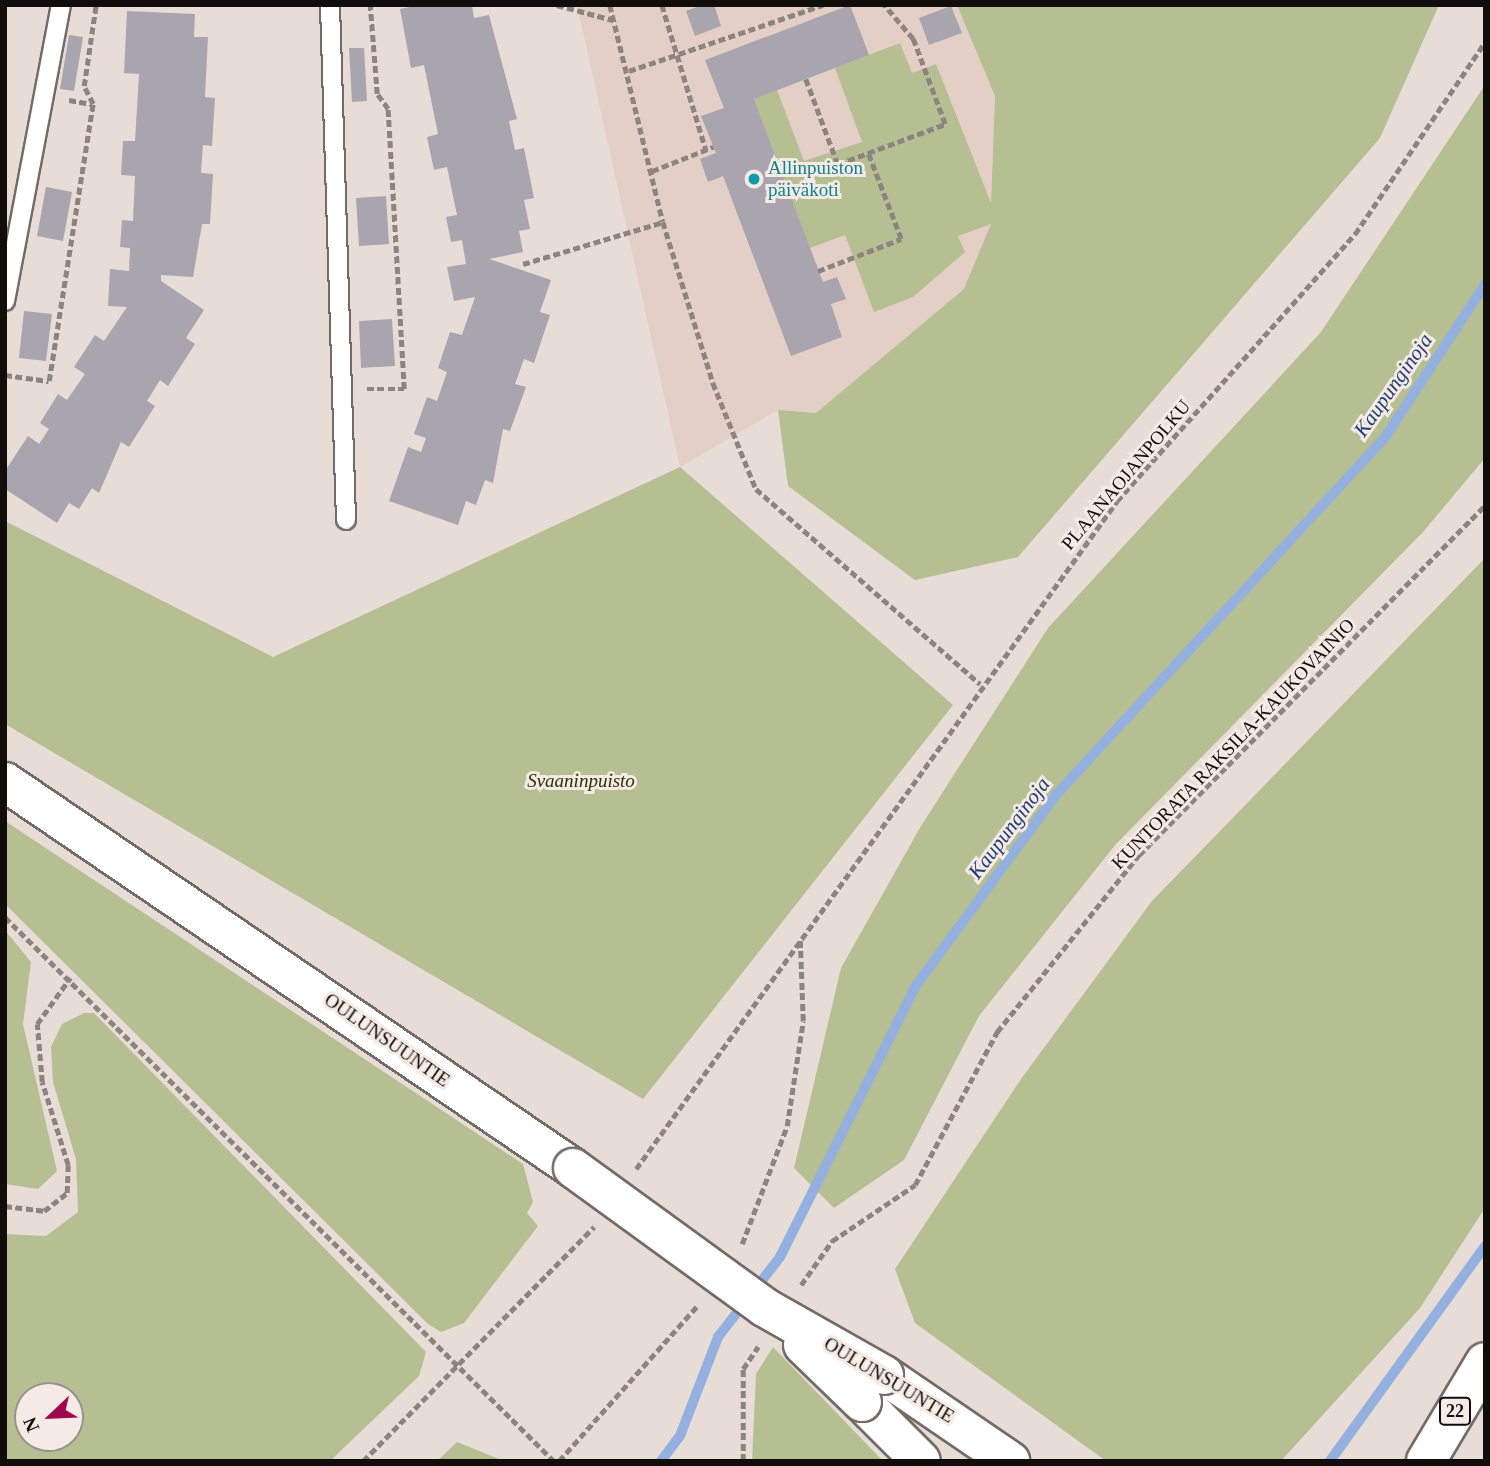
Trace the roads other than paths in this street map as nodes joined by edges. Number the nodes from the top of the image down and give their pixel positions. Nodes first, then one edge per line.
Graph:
1 (61, 5) edge
2 (330, 5) edge
3 (5, 301) edge
4 (346, 520) dead end
5 (5, 782) edge
6 (1485, 1362) edge
7 (873, 1389) junction
8 (921, 1461) edge
9 (1010, 1461) edge
10 (1426, 1461) edge

1 - 3 lane
2 - 4 lane
5 - 7 main road, OULUNSUUNTIE, bridge
6 - 10 main road, 22
7 - 8 main road, OULUNSUUNTIE
7 - 9 main road, OULUNSUUNTIE

